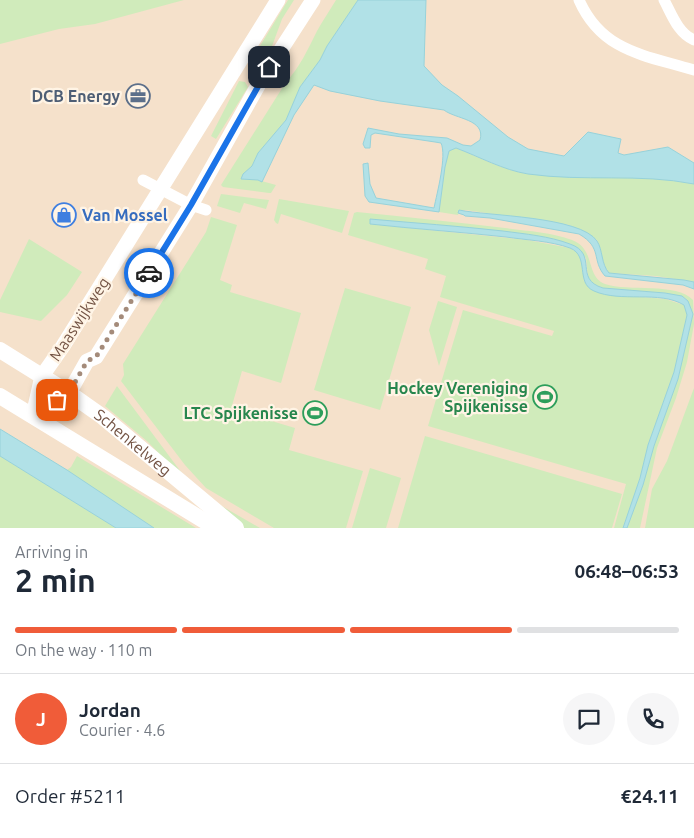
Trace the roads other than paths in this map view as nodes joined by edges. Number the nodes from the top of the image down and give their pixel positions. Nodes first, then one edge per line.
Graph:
1 (278, 0) edge
2 (313, 0) edge
3 (579, 0) edge
4 (664, 0) edge
5 (694, 40) edge
6 (694, 70) edge
7 (143, 180) dead end
8 (160, 189) junction
9 (191, 205) junction
10 (206, 210) dead end
11 (0, 350) edge
12 (42, 376) junction
13 (69, 393) junction
14 (0, 396) edge
15 (33, 416) junction
16 (216, 528) edge
17 (236, 528) edge

1 - 8 street, Maaswijkweg
2 - 9 street, Maaswijkweg
3 - 6 street
4 - 5 street
7 - 8 street
8 - 9 street
8 - 12 street, Maaswijkweg
9 - 10 street
9 - 13 street, Maaswijkweg
11 - 12 main road, Schenkelweg
12 - 13 main road, Schenkelweg
12 - 15 street, Maaswijkweg
13 - 15 street, Maaswijkweg
13 - 17 main road, Schenkelweg
14 - 15 main road, Schenkelweg
15 - 16 main road, Schenkelweg

